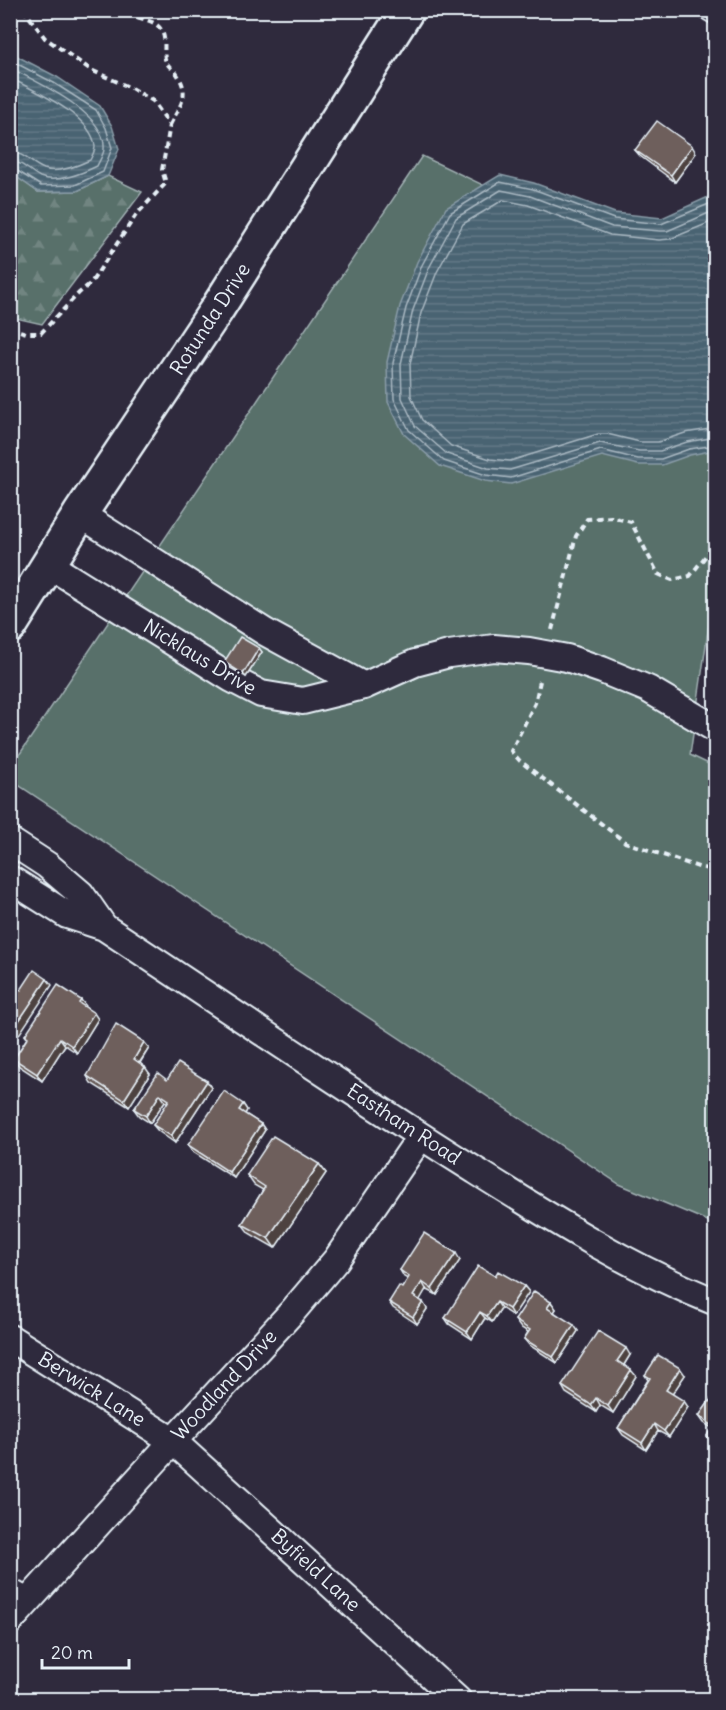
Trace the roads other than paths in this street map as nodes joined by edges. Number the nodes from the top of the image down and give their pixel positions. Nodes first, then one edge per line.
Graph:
1 (407, 10) edge
2 (701, 10) edge
3 (716, 19) edge
4 (80, 514) junction
5 (49, 565) junction
6 (10, 626) edge
7 (364, 686) junction
8 (716, 729) edge
9 (10, 841) edge
10 (10, 879) edge
11 (104, 927) junction
12 (421, 1136) junction
13 (716, 1302) edge
14 (10, 1338) edge
15 (173, 1441) junction
16 (21, 1590) edge
17 (10, 1621) edge
18 (458, 1700) edge

1 - 4 main road, Rotunda Drive
2 - 3 lane
4 - 5 main road, Rotunda Drive
4 - 7 street
5 - 6 main road, Rotunda Drive
5 - 7 street, Nicklaus Drive
7 - 8 street, Nicklaus Drive
9 - 11 street, Eastham Road
10 - 11 street, Eastham Road
11 - 12 street, Eastham Road
12 - 13 street, Eastham Road
12 - 15 street, Woodland Drive
14 - 15 street, Berwick Lane
15 - 16 street, Woodland Drive
15 - 18 street, Byfield Lane
16 - 17 street, Woodland Drive

